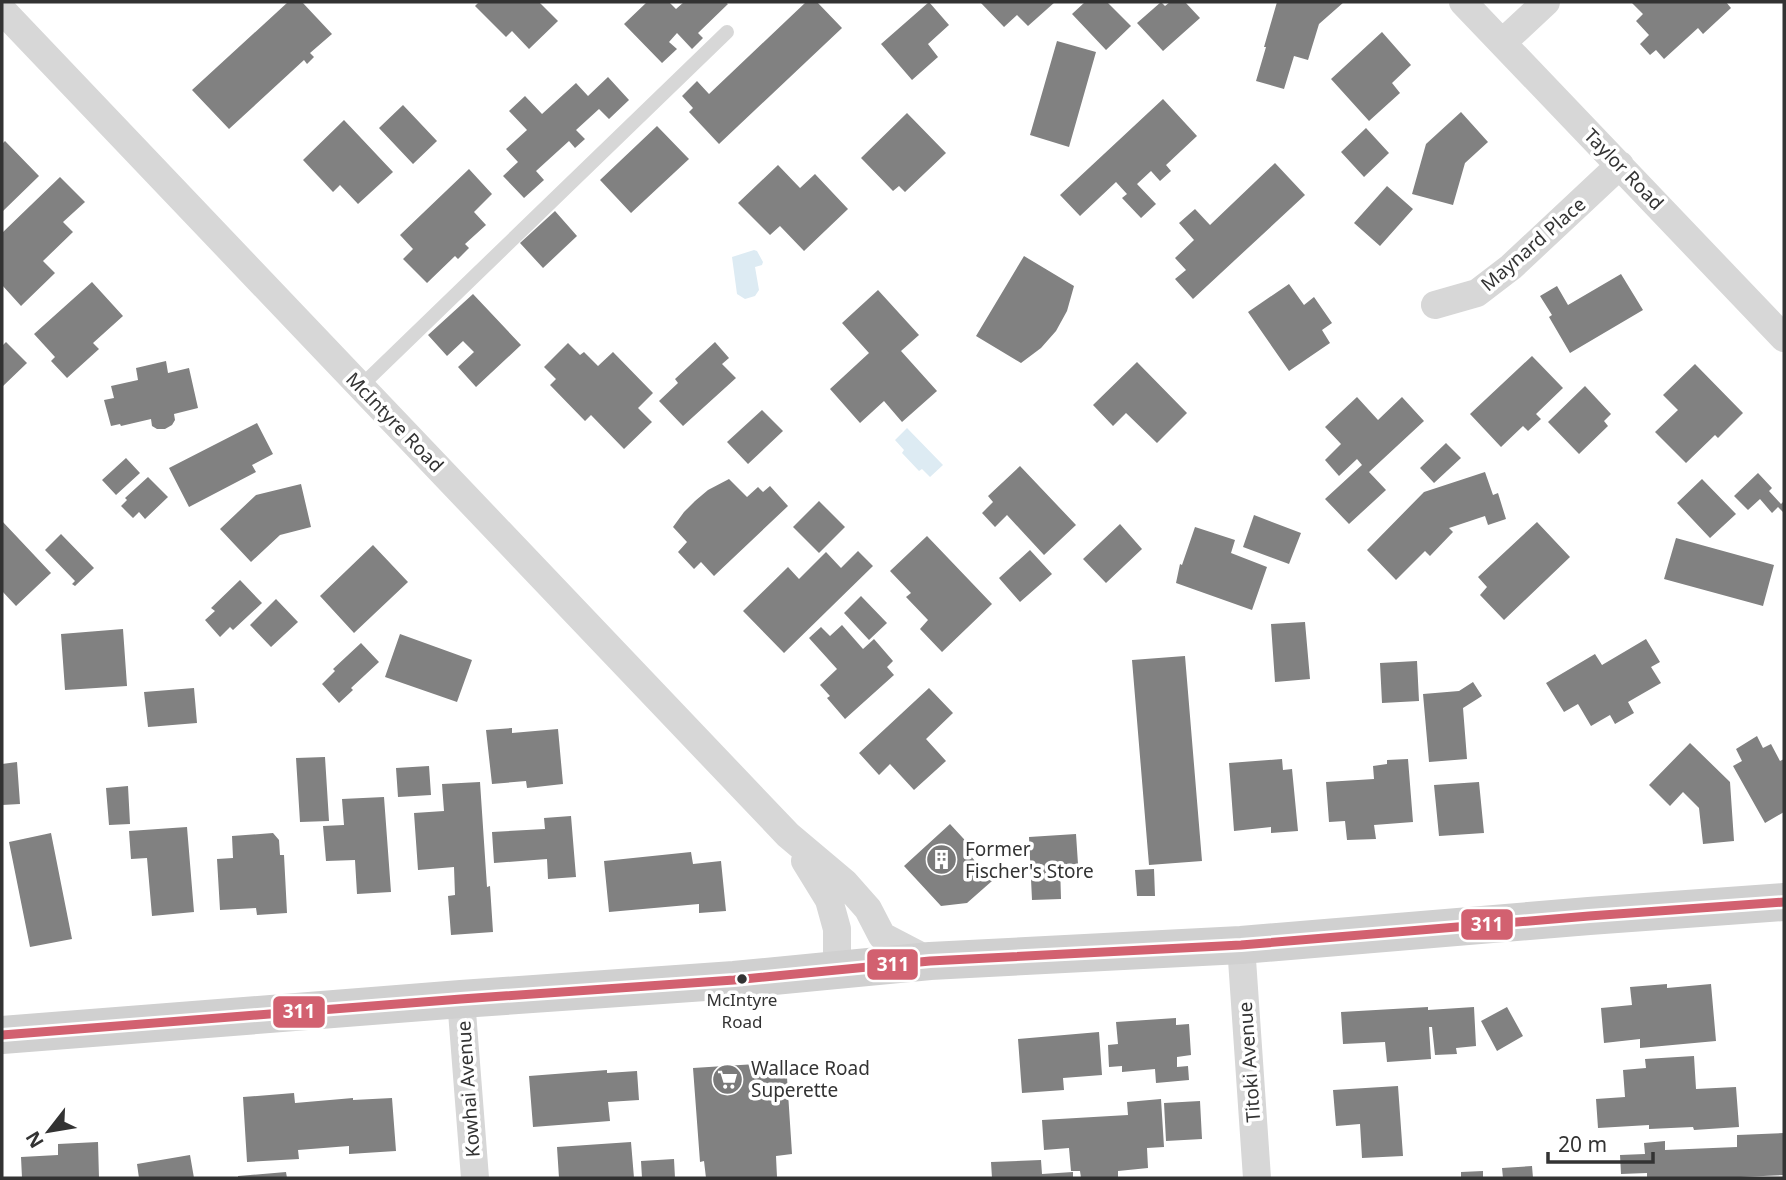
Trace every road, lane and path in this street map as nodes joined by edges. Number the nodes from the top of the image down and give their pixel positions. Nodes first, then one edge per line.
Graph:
1 (1462, 2) edge
2 (1546, 2) edge
3 (6, 23) edge
4 (727, 32) dead end
5 (1502, 43) junction
6 (1620, 165) junction
7 (1435, 305) dead end
8 (1784, 338) edge
9 (361, 386) junction
10 (788, 835) junction
11 (1784, 902) edge
12 (1241, 945) junction
13 (930, 961) junction
14 (837, 969) junction
15 (461, 999) junction
16 (2, 1035) edge
17 (475, 1178) edge
18 (1257, 1178) edge

1 - 5 street, Taylor Road
2 - 5 street
3 - 9 street, McIntyre Road
4 - 9 lane
5 - 6 street, Taylor Road
6 - 7 street, Maynard Place
6 - 8 street, Taylor Road
9 - 10 street, McIntyre Road
10 - 13 street, McIntyre Road
10 - 14 street, McIntyre Road
11 - 12 street
12 - 13 street
12 - 18 street, Titoki Avenue
13 - 14 street
14 - 15 street
15 - 16 street
15 - 17 street, Kowhai Avenue

